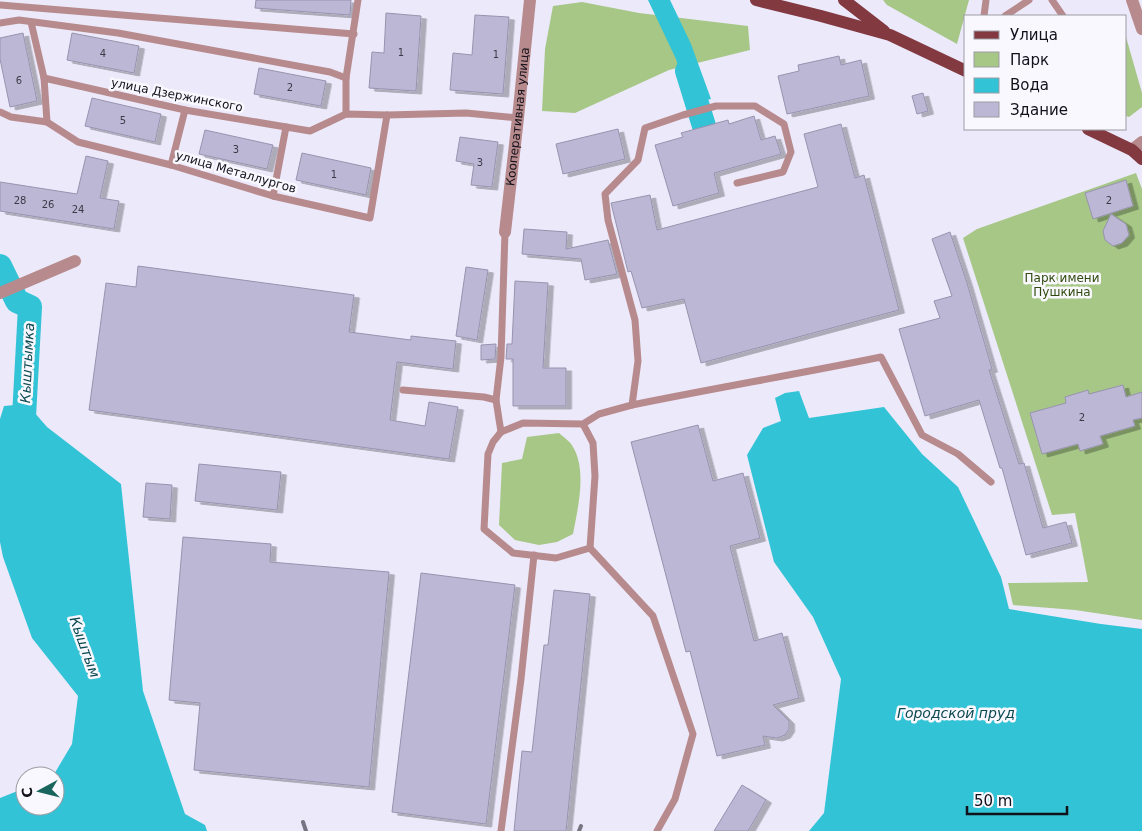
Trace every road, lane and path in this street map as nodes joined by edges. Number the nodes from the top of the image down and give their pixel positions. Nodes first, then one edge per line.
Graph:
1 (358, 0) edge
2 (530, 0) edge
3 (756, 0) edge
4 (844, 0) edge
5 (986, 0) edge
6 (1029, 0) edge
7 (1052, 0) edge
8 (1132, 0) edge
9 (0, 5) edge
10 (984, 15) edge
11 (1006, 15) edge
12 (1062, 15) edge
13 (31, 22) junction
14 (0, 23) edge
15 (1142, 29) edge
16 (354, 34) junction
17 (890, 35) junction
18 (964, 70) edge
19 (44, 78) junction
20 (346, 78) junction
21 (185, 110) junction
22 (0, 112) edge
23 (346, 114) junction
24 (387, 115) junction
25 (518, 118) junction
26 (47, 122) junction
27 (286, 127) junction
28 (1091, 130) edge
29 (1137, 146) edge
30 (1142, 159) edge
31 (171, 165) junction
32 (737, 183) dead end
33 (273, 196) junction
34 (505, 232) joint
35 (75, 260) dead end
36 (0, 293) edge
37 (403, 390) dead end
38 (496, 400) junction
39 (632, 405) junction
40 (583, 424) junction
41 (501, 432) junction
42 (991, 482) dead end
43 (590, 548) junction
44 (534, 555) junction
45 (501, 831) edge
46 (657, 831) edge

1 - 16 lane
2 - 25 street, Кооперативная улица
3 - 17 main road
4 - 17 main road
5 - 10 lane
6 - 11 lane
7 - 12 lane
8 - 15 street
9 - 16 lane
13 - 14 lane
13 - 19 lane
13 - 20 lane
16 - 20 lane
17 - 18 main road
19 - 21 lane, улица Дзержинского
19 - 26 lane
20 - 23 lane
21 - 27 lane, улица Дзержинского
21 - 31 lane
22 - 26 lane, улица Металлургов
23 - 24 lane
23 - 27 lane, улица Дзержинского
24 - 25 lane
24 - 33 lane, улица Металлургов
25 - 34 street, Кооперативная улица
26 - 31 lane, улица Металлургов
27 - 33 lane
28 - 29 main road
29 - 30 main road
31 - 33 lane, улица Металлургов
32 - 39 lane
34 - 38 lane
35 - 36 street
37 - 38 lane
38 - 41 lane
39 - 40 lane
39 - 42 lane
40 - 41 lane
40 - 43 lane
41 - 44 lane
43 - 44 lane
43 - 46 lane
44 - 45 lane

